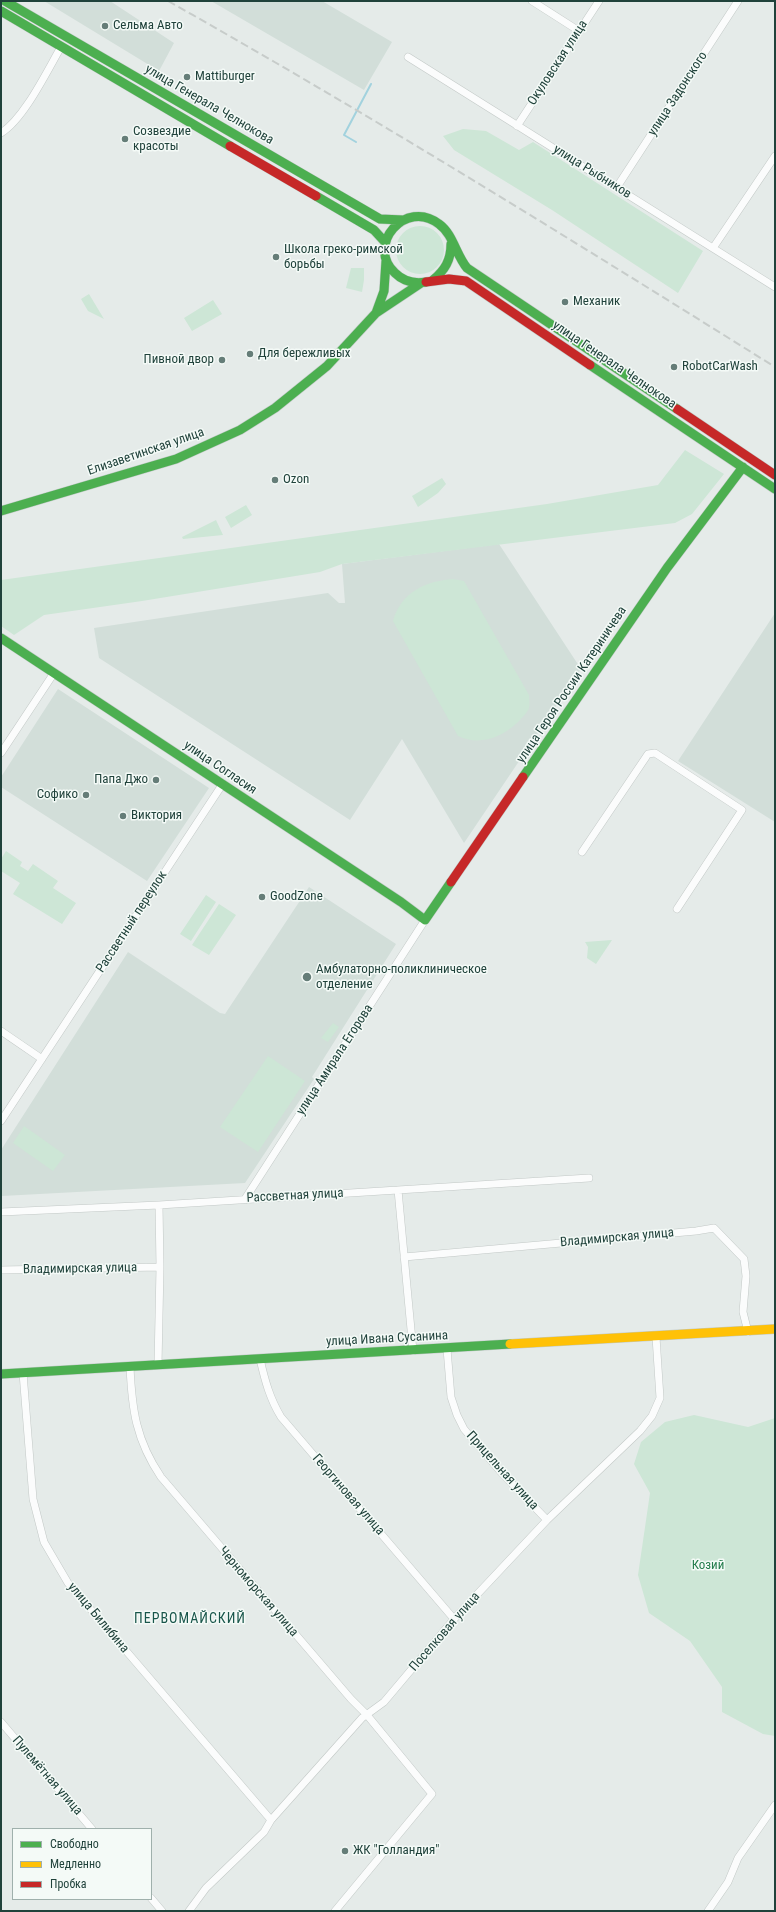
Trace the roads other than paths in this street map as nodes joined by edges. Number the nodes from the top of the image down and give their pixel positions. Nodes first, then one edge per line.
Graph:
1 (5, 1) edge
2 (532, 1) edge
3 (599, 1) edge
4 (738, 1) edge
5 (1, 11) edge
6 (579, 31) junction
7 (61, 47) junction
8 (408, 57) dead end
9 (517, 126) junction
10 (1, 133) edge
11 (774, 160) edge
12 (617, 187) junction
13 (403, 220) junction
14 (385, 242) junction
15 (451, 244) junction
16 (713, 248) junction
17 (386, 261) junction
18 (433, 280) junction
19 (422, 283) junction
20 (775, 287) edge
21 (376, 313) junction
22 (743, 467) junction
23 (775, 476) edge
24 (775, 488) edge
25 (1, 511) edge
26 (1, 638) edge
27 (54, 673) junction
28 (1, 753) edge
29 (222, 786) junction
30 (582, 852) dead end
31 (677, 909) dead end
32 (425, 920) junction
33 (1, 1031) edge
34 (42, 1059) junction
35 (1, 1121) edge
36 (589, 1178) dead end
37 (398, 1190) junction
38 (245, 1199) junction
39 (158, 1205) junction
40 (1, 1212) edge
41 (404, 1257) junction
42 (160, 1268) junction
43 (1, 1270) edge
44 (775, 1330) edge
45 (748, 1332) junction
46 (656, 1337) junction
47 (447, 1349) junction
48 (413, 1351) junction
49 (260, 1359) junction
50 (158, 1365) junction
51 (130, 1367) junction
52 (23, 1372) junction
53 (1, 1374) edge
54 (547, 1520) junction
55 (454, 1620) junction
56 (367, 1715) junction
57 (1, 1722) edge
58 (775, 1805) edge
59 (271, 1820) junction
60 (91, 1828) edge
61 (152, 1899) edge
62 (162, 1911) edge
63 (189, 1911) edge
64 (335, 1911) edge
65 (708, 1911) edge

1 - 13 main road, улица Генерала Челнокова
2 - 6 street
3 - 6 street, Окуловская улица
4 - 12 street, улица Задонского
5 - 7 main road, улица Генерала Челнокова
6 - 9 street, Окуловская улица
7 - 10 street
7 - 14 main road, улица Генерала Челнокова
8 - 9 street, улица Рыбников
9 - 12 street, улица Рыбников
11 - 16 street
12 - 16 street, улица Рыбников
13 - 14 main road
13 - 15 main road, улица Генерала Челнокова
14 - 17 main road
15 - 18 main road, улица Генерала Челнокова
15 - 23 main road, улица Генерала Челнокова
16 - 20 street, улица Рыбников
17 - 19 main road, улица Генерала Челнокова
17 - 21 main road, Елизаветинская улица
18 - 19 main road, улица Генерала Челнокова
18 - 22 main road, улица Генерала Челнокова
19 - 21 main road, Елизаветинская улица
21 - 25 main road, Елизаветинская улица
22 - 24 main road, улица Генерала Челнокова
22 - 32 main road, улица Героя России Катериничева
26 - 27 main road, улица Согласия
27 - 28 street
27 - 29 main road, улица Согласия
29 - 32 main road, улица Согласия
29 - 34 street, Рассветный переулок
30 - 31 street
32 - 38 street, улица Амирала Егорова
33 - 34 street
34 - 35 street, Рассветный переулок
36 - 37 street, Рассветная улица
37 - 38 street, Рассветная улица
37 - 41 street
38 - 39 street, Рассветная улица
39 - 40 street, Рассветная улица
39 - 42 street
41 - 45 street, Владимирская улица
41 - 48 street
42 - 43 street, Владимирская улица
42 - 50 street
44 - 45 main road, улица Ивана Сусанина
45 - 46 main road, улица Ивана Сусанина
46 - 47 main road, улица Ивана Сусанина
46 - 54 street, Поселковая улица
47 - 48 main road, улица Ивана Сусанина
47 - 54 street, Прицельная улица
48 - 49 main road, улица Ивана Сусанина
49 - 50 main road, улица Ивана Сусанина
49 - 55 street, Георгиновая улица
50 - 51 main road, улица Ивана Сусанина
51 - 52 main road, улица Ивана Сусанина
51 - 56 street, Черноморская улица
52 - 53 main road, улица Ивана Сусанина
52 - 59 street, улица Билибина
54 - 55 street, Поселковая улица
55 - 56 street, Поселковая улица
56 - 59 street, Поселковая улица
56 - 64 street, Черноморская улица
57 - 60 street, Пулемётная улица
58 - 65 street
59 - 63 street, Поселковая улица
61 - 62 street

